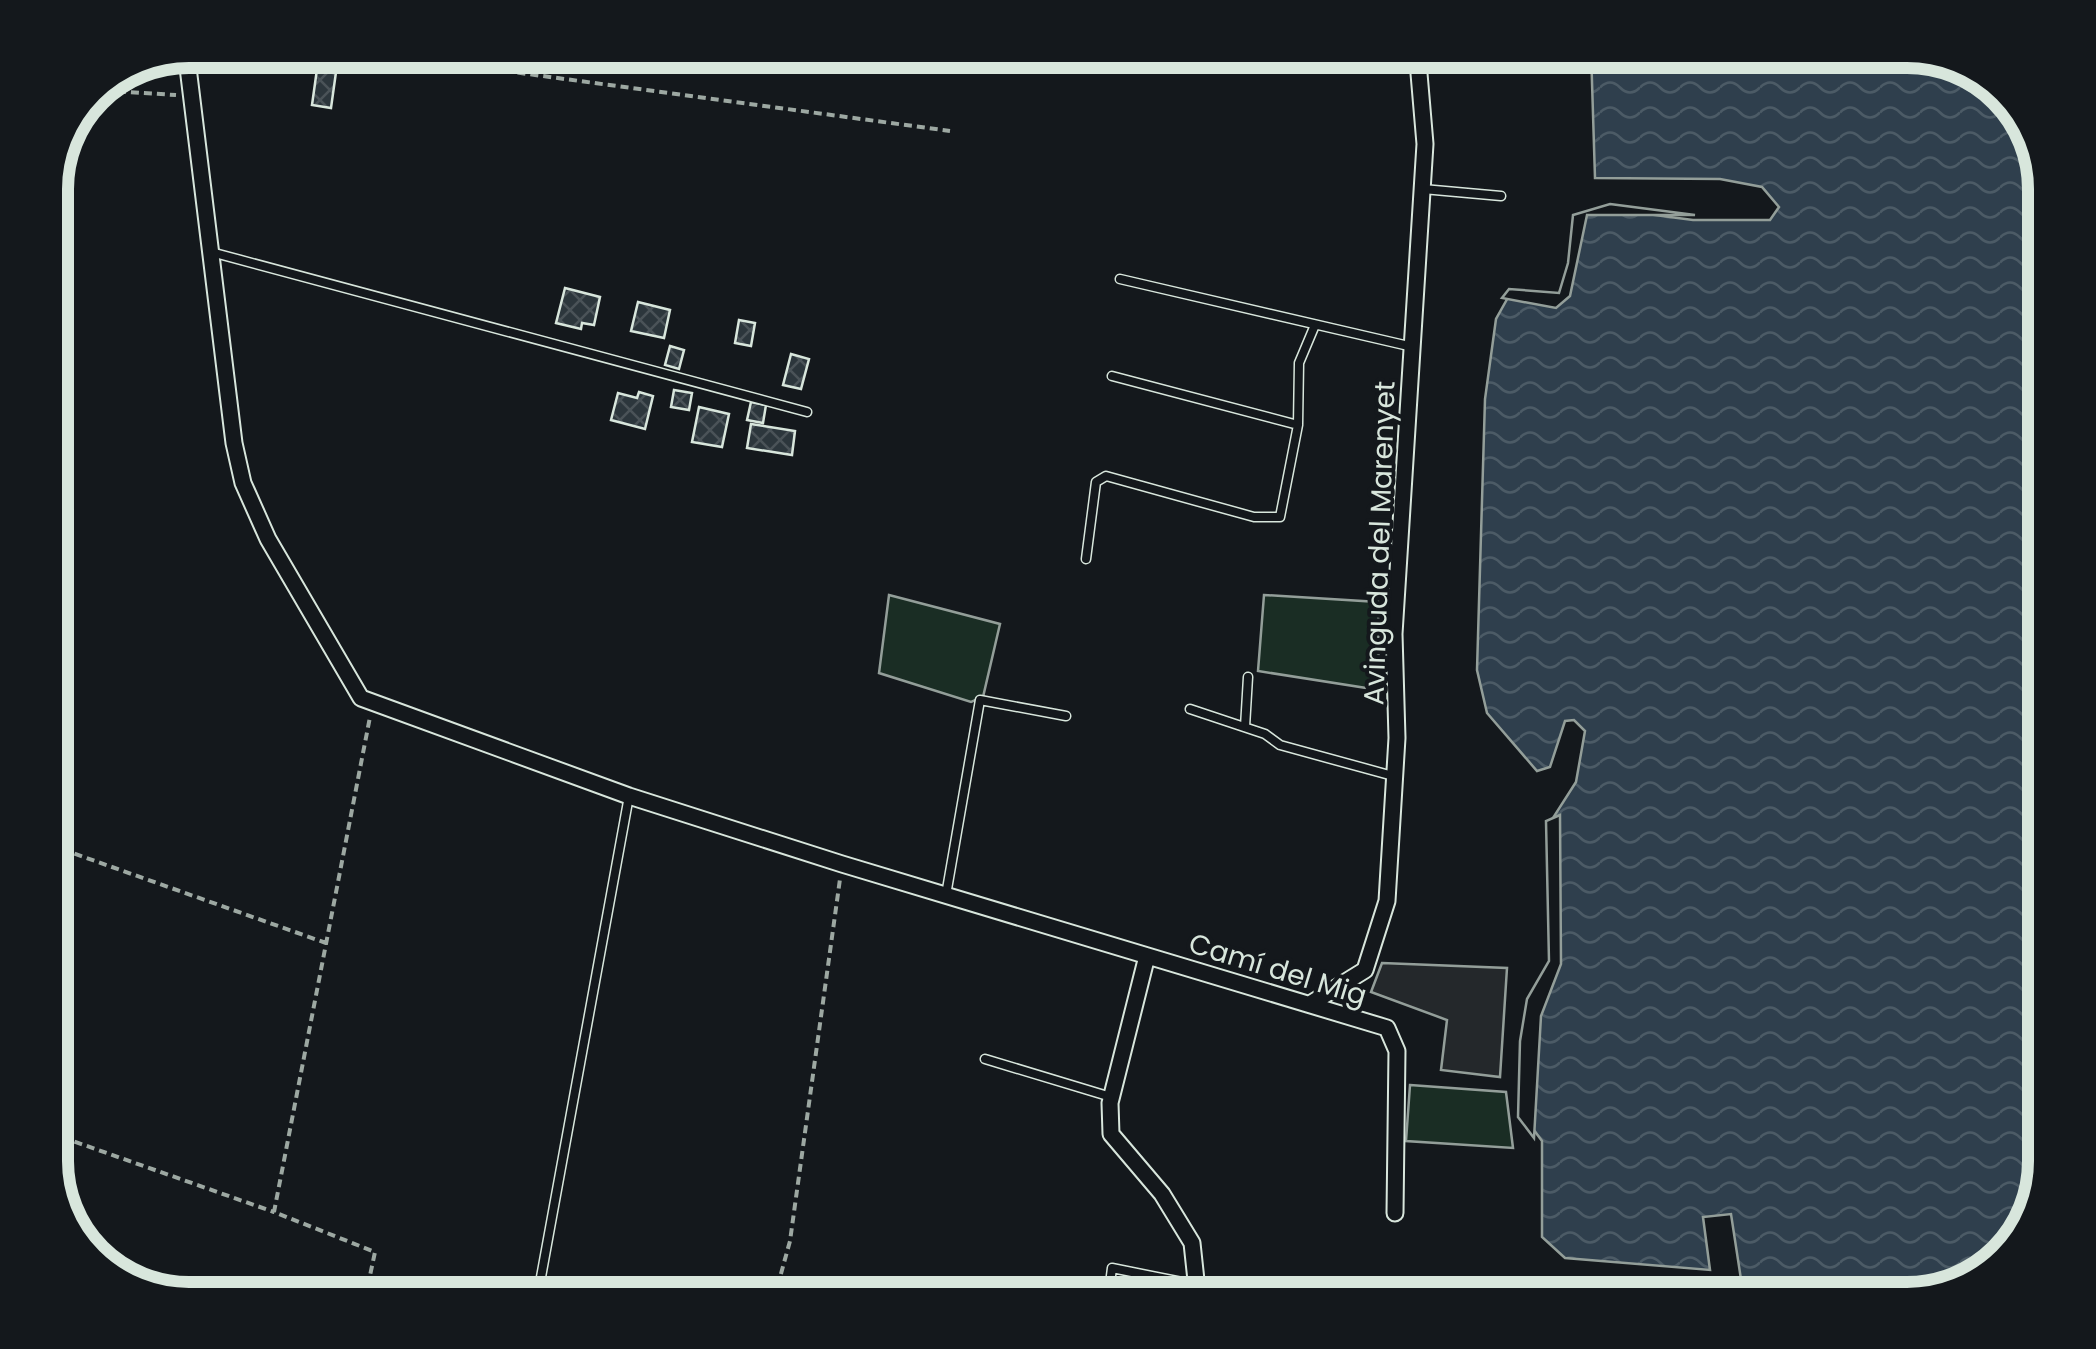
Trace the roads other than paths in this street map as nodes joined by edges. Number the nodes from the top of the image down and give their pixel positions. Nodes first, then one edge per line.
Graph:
1 (188, 68) edge
2 (1419, 68) edge
3 (1423, 188) junction
4 (1502, 196) dead end
5 (211, 252) junction
6 (1120, 279) dead end
7 (1315, 326) junction
8 (1413, 348) junction
9 (1112, 376) dead end
10 (808, 412) dead end
11 (1298, 425) junction
12 (1086, 559) dead end
13 (1248, 678) dead end
14 (1190, 710) dead end
15 (1066, 716) dead end
16 (1244, 727) junction
17 (1393, 776) junction
18 (629, 796) junction
19 (946, 895) junction
20 (1147, 956) junction
21 (1310, 1004) junction
22 (985, 1059) dead end
23 (1111, 1097) junction
24 (1395, 1213) dead end
25 (540, 1282) edge
26 (1110, 1282) edge
27 (1162, 1282) edge
28 (1197, 1282) edge

1 - 5 street
2 - 3 street, Avinguda del Marenyet
3 - 4 lane
3 - 8 street, Avinguda del Marenyet
5 - 10 lane
5 - 18 street, Camí del Mig
6 - 7 lane
7 - 8 lane
7 - 11 lane
8 - 17 street, Avinguda del Marenyet
9 - 11 lane
11 - 12 lane
13 - 16 lane
14 - 16 lane
15 - 19 lane
16 - 17 lane
17 - 21 street, Avinguda del Marenyet
18 - 19 street, Camí del Mig
18 - 25 lane
19 - 20 street, Camí del Mig
20 - 21 street, Camí del Mig
20 - 23 street
21 - 24 street, Camí del Mig
22 - 23 lane
23 - 28 street
26 - 27 lane

